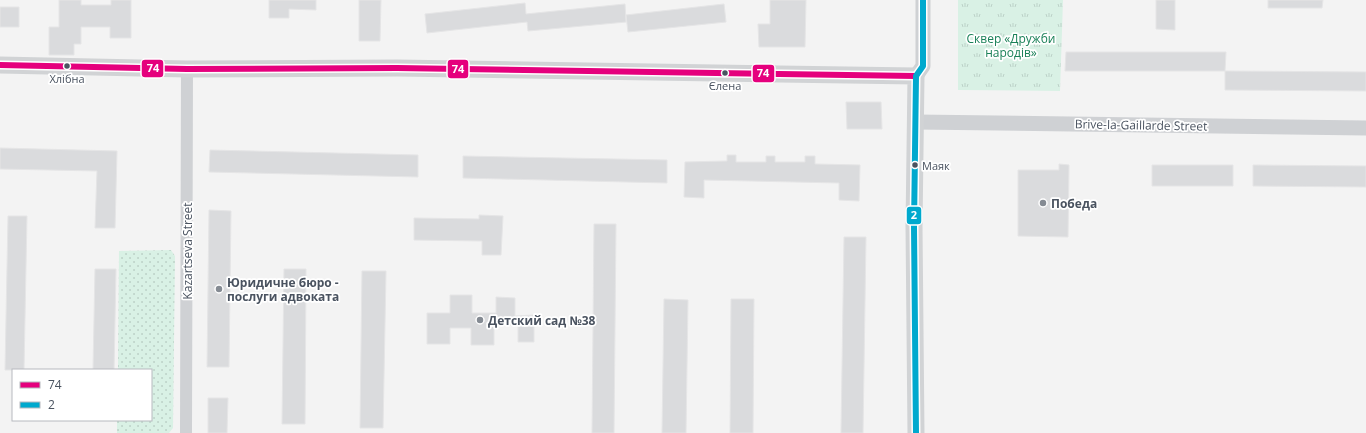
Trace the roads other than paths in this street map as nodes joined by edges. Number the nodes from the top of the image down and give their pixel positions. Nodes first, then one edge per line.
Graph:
1 (923, 0) edge
2 (0, 65) edge
3 (187, 69) junction
4 (916, 76) junction
5 (916, 122) junction
6 (1366, 128) edge
7 (186, 433) edge
8 (916, 433) edge

1 - 4 street
2 - 3 main road
3 - 4 main road
3 - 7 street, Kazartseva Street
4 - 5 main road
5 - 6 street, Brive-la-Gaillarde Street
5 - 8 main road

